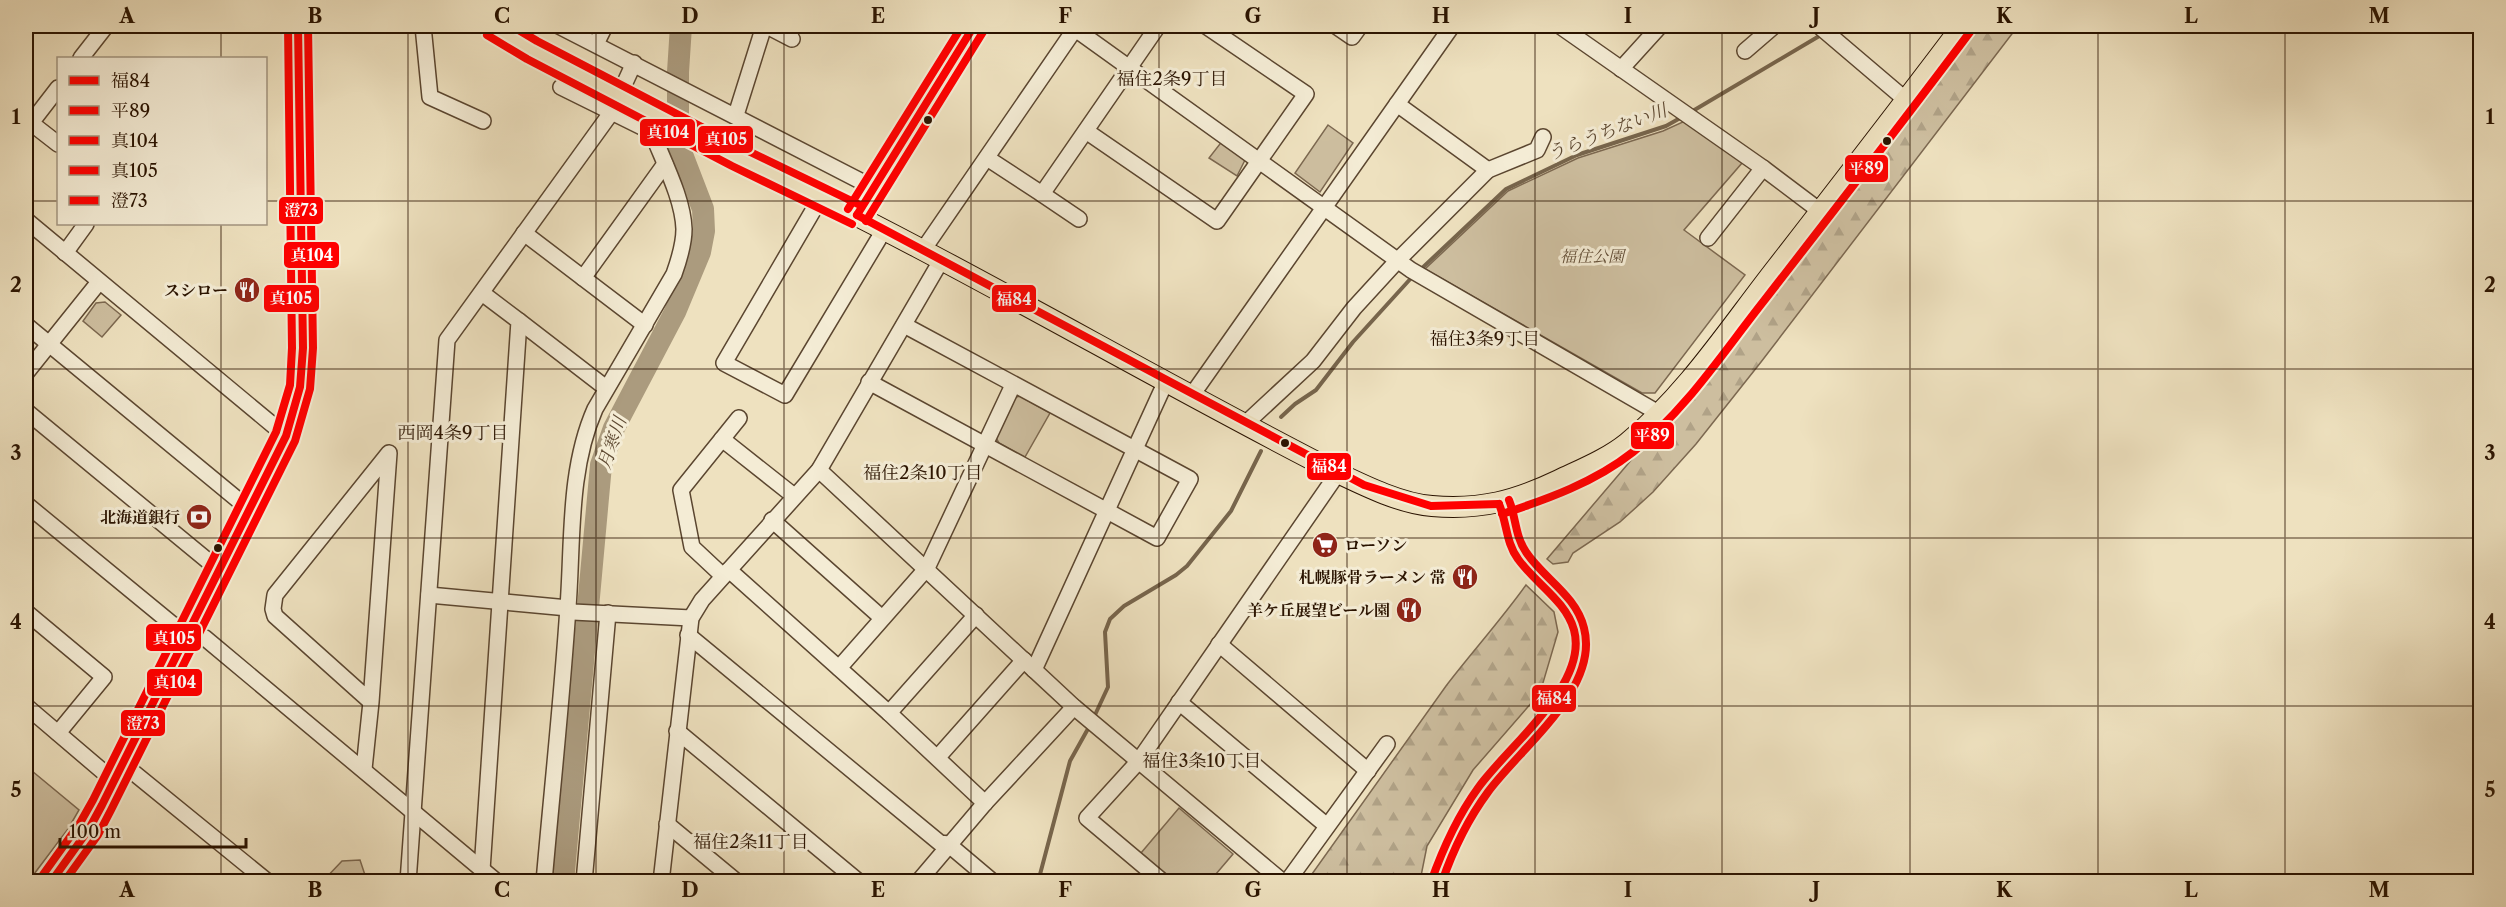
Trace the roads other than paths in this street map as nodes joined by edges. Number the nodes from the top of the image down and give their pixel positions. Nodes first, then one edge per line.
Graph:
1 (106, 26) edge
2 (298, 26) edge
3 (423, 26) edge
4 (493, 26) edge
5 (559, 26) edge
6 (605, 26) edge
7 (765, 26) edge
8 (974, 26) edge
9 (1074, 26) edge
10 (1158, 26) edge
11 (1206, 26) edge
12 (1336, 26) edge
13 (1360, 26) edge
14 (1452, 26) edge
15 (1560, 26) edge
16 (1660, 26) edge
17 (1774, 26) edge
18 (1962, 26) edge
19 (1825, 30) edge
20 (792, 39) dead end
21 (596, 44) junction
22 (1744, 51) dead end
23 (82, 57) edge
24 (633, 63) junction
25 (1130, 66) junction
26 (1621, 69) junction
27 (561, 87) dead end
28 (57, 89) edge
29 (1906, 100) junction
30 (1396, 104) junction
31 (611, 113) junction
32 (736, 115) junction
33 (28, 121) edge
34 (483, 121) dead end
35 (1086, 131) junction
36 (1543, 137) dead end
37 (57, 143) edge
38 (987, 158) junction
39 (1261, 162) junction
40 (665, 164) junction
41 (1763, 168) junction
42 (1488, 170) junction
43 (874, 188) junction
44 (1042, 194) junction
45 (821, 196) junction
46 (1324, 208) junction
47 (1820, 211) junction
48 (857, 215) junction
49 (1079, 219) dead end
50 (26, 220) edge
51 (85, 225) edge
52 (884, 230) junction
53 (524, 233) junction
54 (1708, 238) dead end
55 (923, 249) junction
56 (65, 253) junction
57 (942, 259) junction
58 (1398, 260) junction
59 (583, 278) junction
60 (99, 282) junction
61 (482, 293) junction
62 (519, 321) junction
63 (26, 325) edge
64 (645, 325) junction
65 (904, 325) junction
66 (49, 344) junction
67 (26, 373) edge
68 (1166, 381) junction
69 (869, 382) junction
70 (1013, 385) junction
71 (606, 388) junction
72 (1192, 395) junction
73 (26, 411) edge
74 (1659, 414) junction
75 (739, 418) dead end
76 (1244, 424) junction
77 (286, 436) junction
78 (722, 439) junction
79 (985, 446) junction
80 (1134, 450) junction
81 (819, 470) junction
82 (1338, 473) junction
83 (794, 496) junction
84 (26, 504) edge
85 (249, 509) junction
86 (1106, 509) junction
87 (772, 520) junction
88 (927, 568) junction
89 (219, 570) junction
90 (726, 573) junction
91 (429, 595) junction
92 (500, 602) junction
93 (571, 610) junction
94 (26, 612) edge
95 (606, 614) junction
96 (976, 615) junction
97 (691, 618) junction
98 (882, 618) junction
99 (190, 630) junction
100 (688, 635) junction
101 (1219, 645) junction
102 (1029, 665) junction
103 (839, 668) junction
104 (371, 702) junction
105 (1179, 702) junction
106 (26, 706) edge
107 (1079, 711) junction
108 (889, 712) junction
109 (677, 731) junction
110 (58, 733) junction
111 (1387, 744) dead end
112 (938, 757) junction
113 (1138, 762) junction
114 (364, 769) junction
115 (1368, 771) junction
116 (118, 773) junction
117 (985, 803) junction
118 (413, 809) junction
119 (667, 824) junction
120 (1327, 826) junction
121 (948, 844) junction
122 (482, 870) junction
123 (263, 880) edge
124 (51, 882) edge
125 (408, 882) edge
126 (497, 882) edge
127 (544, 882) edge
128 (584, 882) edge
129 (662, 882) edge
130 (737, 882) edge
131 (859, 882) edge
132 (918, 882) edge
133 (993, 882) edge
134 (1163, 882) edge
135 (1285, 882) edge

1 - 23 street
2 - 77 main road
3 - 34 street
4 - 45 main road, bridge
5 - 21 street
6 - 21 street
7 - 20 street
7 - 32 street
8 - 43 street
9 - 25 street
9 - 38 street
10 - 25 street
11 - 39 street
12 - 13 street
14 - 30 street
15 - 26 street
16 - 26 street
17 - 22 street
18 - 29 main road
19 - 29 street
21 - 24 street
24 - 31 street
24 - 32 street
25 - 35 street
25 - 39 street
26 - 41 street
27 - 31 street
28 - 33 street
29 - 47 main road
30 - 42 street
30 - 46 street
31 - 40 street
31 - 53 street
32 - 43 street
33 - 37 street
35 - 39 street
35 - 44 street
36 - 42 street
38 - 44 street
38 - 55 street
39 - 46 street
40 - 59 street
40 - 64 street
41 - 47 street
41 - 54 street
42 - 58 street
43 - 48 street
44 - 49 street
45 - 48 main road
45 - 52 street
46 - 58 street
46 - 72 street
47 - 74 main road
48 - 52 main road
50 - 56 street
51 - 56 street
52 - 55 main road
53 - 59 street
53 - 61 street
55 - 57 main road
56 - 60 street
57 - 65 street
57 - 68 main road
58 - 74 street
58 - 76 street
59 - 64 street
60 - 66 street
60 - 77 street
61 - 62 street
61 - 91 street
62 - 71 street
62 - 92 street
63 - 66 street
64 - 71 street
65 - 69 street
65 - 70 street
66 - 67 street
66 - 85 street
68 - 72 main road
68 - 80 street
69 - 79 street
69 - 81 street
70 - 79 street
70 - 80 street
71 - 93 street
72 - 76 main road
73 - 89 street
74 - 82 main road
75 - 78 street
76 - 82 main road
77 - 85 main road
78 - 83 street
78 - 90 street
79 - 86 street
79 - 88 street
80 - 86 street
80 - 86 street
81 - 83 street
81 - 88 street
82 - 101 street
83 - 87 street
84 - 99 street
85 - 89 main road
86 - 102 street
87 - 90 street
87 - 98 street
88 - 96 street
88 - 98 street
89 - 99 main road
90 - 97 street
90 - 103 street
91 - 92 street
91 - 118 street
92 - 93 street
92 - 122 street
93 - 95 street
93 - 127 street
94 - 110 street
95 - 97 street
95 - 128 street
96 - 102 street
96 - 108 street
97 - 100 street
98 - 103 street
99 - 114 street
99 - 116 main road
100 - 109 street
100 - 121 street
101 - 105 street
101 - 115 street
102 - 107 street
102 - 112 street
103 - 108 street
104 - 104 street
104 - 114 street
105 - 113 street
105 - 120 street
106 - 110 street
107 - 113 street
107 - 117 street
108 - 112 street
109 - 119 street
109 - 131 street
110 - 116 street
111 - 115 street
112 - 117 street
113 - 134 street
113 - 135 street
114 - 118 street
115 - 120 street
116 - 123 street
116 - 124 main road
117 - 121 street
118 - 122 street
118 - 125 street
119 - 129 street
119 - 130 street
120 - 135 street
121 - 132 street
121 - 133 street
122 - 126 street

